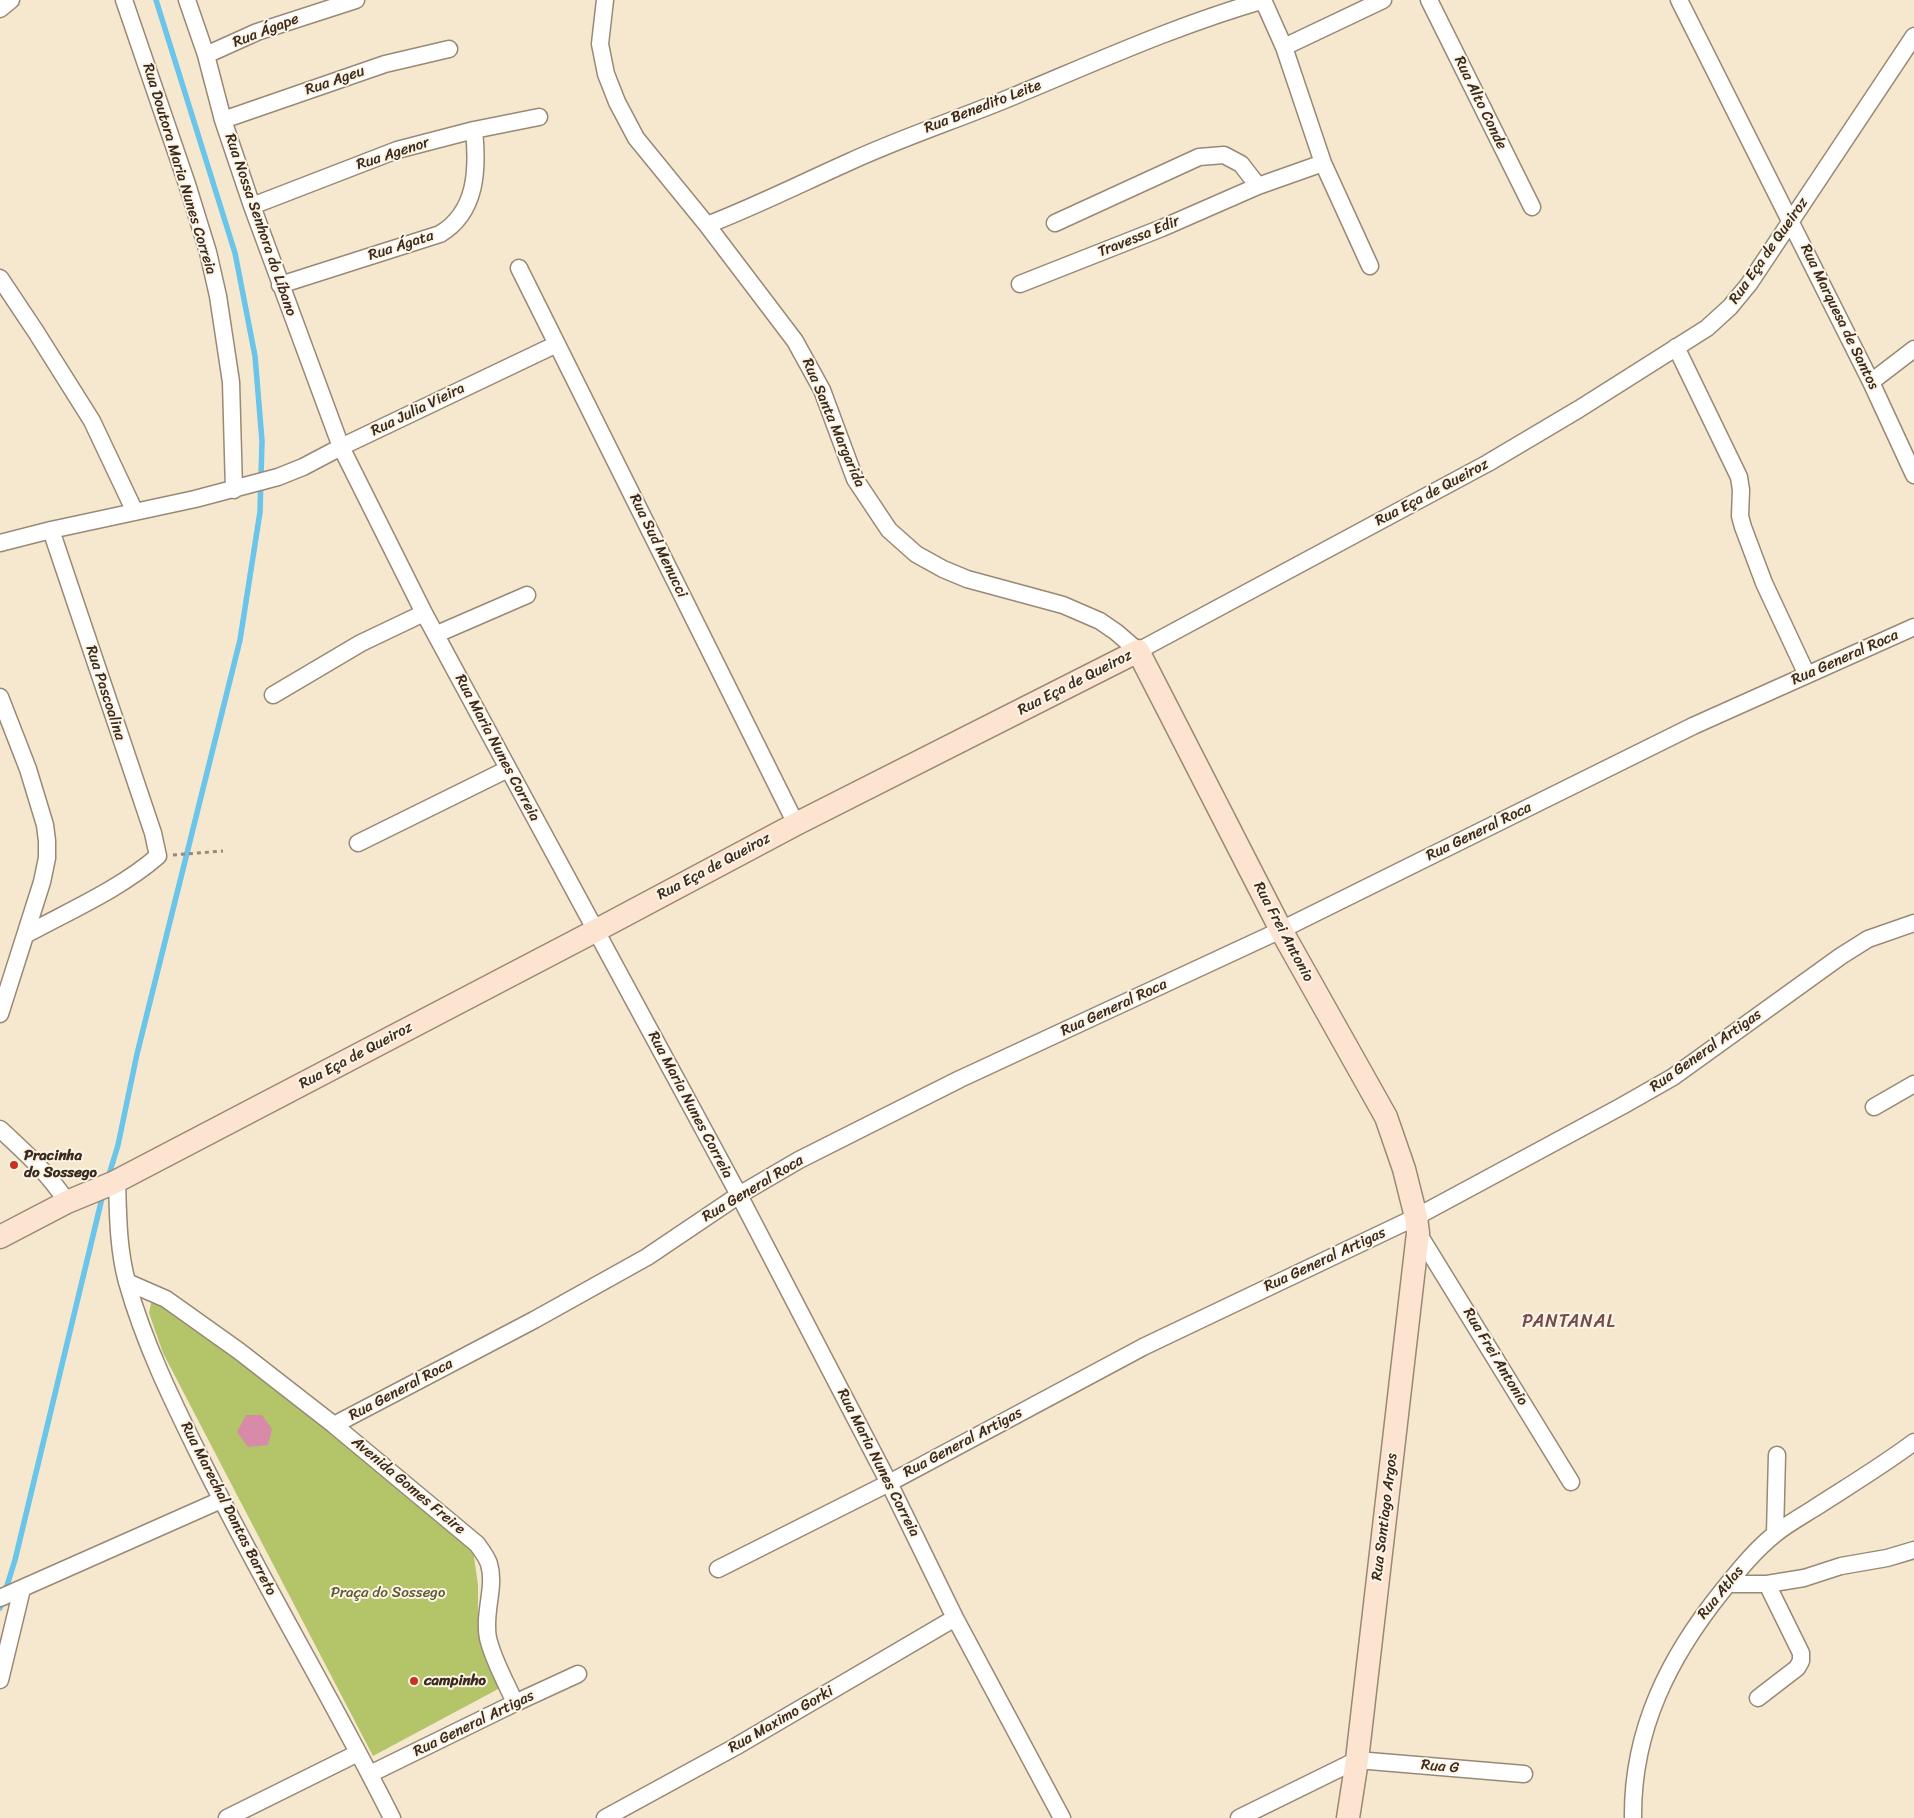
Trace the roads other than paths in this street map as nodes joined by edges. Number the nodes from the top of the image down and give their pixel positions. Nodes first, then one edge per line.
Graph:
1 (12, 0) edge
2 (124, 0) edge
3 (187, 0) edge
4 (356, 0) edge
5 (605, 0) edge
6 (1264, 0) edge
7 (1383, 0) edge
8 (1429, 0) edge
9 (1679, 0) edge
10 (0, 9) edge
11 (1914, 36) edge
12 (1284, 47) junction
13 (449, 49) dead end
14 (206, 56) junction
15 (539, 117) dead end
16 (223, 120) junction
17 (474, 130) junction
18 (1323, 163) junction
19 (1258, 186) junction
20 (252, 206) junction
21 (1532, 207) dead end
22 (1791, 222) junction
23 (1055, 223) dead end
24 (708, 225) junction
25 (1370, 266) dead end
26 (519, 268) dead end
27 (0, 278) edge
28 (1020, 284) dead end
29 (280, 285) junction
30 (557, 344) junction
31 (1676, 347) junction
32 (1914, 349) edge
33 (1871, 382) junction
34 (341, 447) junction
35 (1914, 475) edge
36 (234, 490) junction
37 (135, 512) junction
38 (51, 530) junction
39 (0, 543) edge
40 (527, 595) dead end
41 (424, 613) junction
42 (1914, 627) edge
43 (437, 634) junction
44 (1138, 651) junction
45 (1807, 675) junction
46 (273, 695) dead end
47 (0, 697) edge
48 (508, 769) junction
49 (796, 824) junction
50 (358, 843) dead end
51 (1914, 923) edge
52 (1281, 930) junction
53 (595, 931) junction
54 (27, 934) junction
55 (0, 1014) edge
56 (1914, 1084) edge
57 (1874, 1107) dead end
58 (0, 1129) edge
59 (115, 1182) junction
60 (739, 1195) junction
61 (77, 1198) junction
62 (1417, 1225) junction
63 (0, 1237) edge
64 (127, 1282) junction
65 (334, 1425) junction
66 (1914, 1442) edge
67 (1777, 1455) dead end
68 (1571, 1482) dead end
69 (889, 1483) junction
70 (221, 1500) junction
71 (1775, 1534) junction
72 (1914, 1550) edge
73 (718, 1569) dead end
74 (1728, 1584) junction
75 (1766, 1584) junction
76 (12, 1593) edge
77 (955, 1618) junction
78 (578, 1674) dead end
79 (0, 1680) edge
80 (1758, 1698) dead end
81 (515, 1703) junction
82 (358, 1753) junction
83 (1357, 1760) junction
84 (370, 1774) junction
85 (1524, 1774) dead end
86 (227, 1818) edge
87 (392, 1818) edge
88 (605, 1818) edge
89 (1062, 1818) edge
90 (1238, 1818) edge
91 (1348, 1818) edge
92 (1633, 1818) edge

1 - 10 street
2 - 36 street, Rua Doutora Maria Nunes Correia
3 - 14 street, Rua Nossa Senhora do Líbano
4 - 14 street, Rua Ágape
5 - 24 street, Rua Santa Margarida
6 - 12 street
6 - 24 street, Rua Benedito Leite
7 - 12 street
8 - 21 street, Rua Alto Conde
9 - 22 street, Rua Marquesa de Santos
11 - 22 street, Rua Eça de Queiroz
12 - 18 street
13 - 16 street, Rua Ageu
14 - 16 street, Rua Nossa Senhora do Líbano
15 - 17 street, Rua Agenor
16 - 20 street, Rua Nossa Senhora do Líbano
17 - 20 street, Rua Agenor
17 - 29 street, Rua Ágata
18 - 19 street, Travessa Edir
18 - 25 street
19 - 23 street
19 - 28 street, Travessa Edir
20 - 29 street, Rua Nossa Senhora do Líbano
22 - 31 street, Rua Eça de Queiroz
22 - 33 street, Rua Marquesa de Santos
24 - 44 street, Rua Santa Margarida
26 - 30 street, Rua Sud Menucci
27 - 37 street
29 - 34 street, Rua Nossa Senhora do Líbano
30 - 34 street, Rua Julia Vieira
30 - 49 street, Rua Sud Menucci
31 - 44 street, Rua Eça de Queiroz
31 - 45 street
32 - 33 street
33 - 35 street, Rua Marquesa de Santos
34 - 36 street, Rua Julia Vieira
34 - 41 street, Rua Maria Nunes Correia
36 - 37 street
37 - 38 street
38 - 39 street
38 - 54 street, Rua Pascoalina
40 - 43 street
41 - 43 street, Rua Maria Nunes Correia
41 - 46 street
42 - 45 street, Rua General Roca
43 - 48 street, Rua Maria Nunes Correia
44 - 49 street, Rua Eça de Queiroz
44 - 52 street, Rua Frei Antonio
45 - 52 street, Rua General Roca
47 - 54 street
48 - 50 street
48 - 53 street, Rua Maria Nunes Correia
49 - 53 street, Rua Eça de Queiroz
51 - 62 street, Rua General Artigas
52 - 60 street, Rua General Roca
52 - 62 street, Rua Frei Antonio
53 - 59 street, Rua Eça de Queiroz
53 - 60 street, Rua Maria Nunes Correia
54 - 55 street
56 - 57 street
58 - 61 street
59 - 61 street, Rua Eça de Queiroz
59 - 64 street, Rua Marechal Dantas Barreto
60 - 65 street, Rua General Roca
60 - 69 street, Rua Maria Nunes Correia
61 - 63 street
62 - 68 street, Rua Frei Antonio
62 - 69 street, Rua General Artigas
62 - 83 street, Rua Santiago Argos
64 - 65 street, Avenida Gomes Freire
64 - 70 street, Rua Marechal Dantas Barreto
65 - 81 street, Avenida Gomes Freire
66 - 71 street, Rua Atlas
67 - 71 street
69 - 73 street, Rua General Artigas
69 - 77 street, Rua Maria Nunes Correia
70 - 76 street
70 - 82 street, Rua Marechal Dantas Barreto
71 - 74 street, Rua Atlas
72 - 75 street
74 - 75 street
74 - 92 street, Rua Atlas
75 - 80 street
76 - 79 street
77 - 88 street, Rua Maximo Gorki
77 - 89 street, Rua Maria Nunes Correia
78 - 81 street, Rua General Artigas
81 - 84 street, Rua General Artigas
82 - 84 street, Rua Marechal Dantas Barreto
82 - 86 street
83 - 85 street, Rua G
83 - 90 street
83 - 91 street, Rua Santiago Argos
84 - 87 street, Rua Marechal Dantas Barreto

